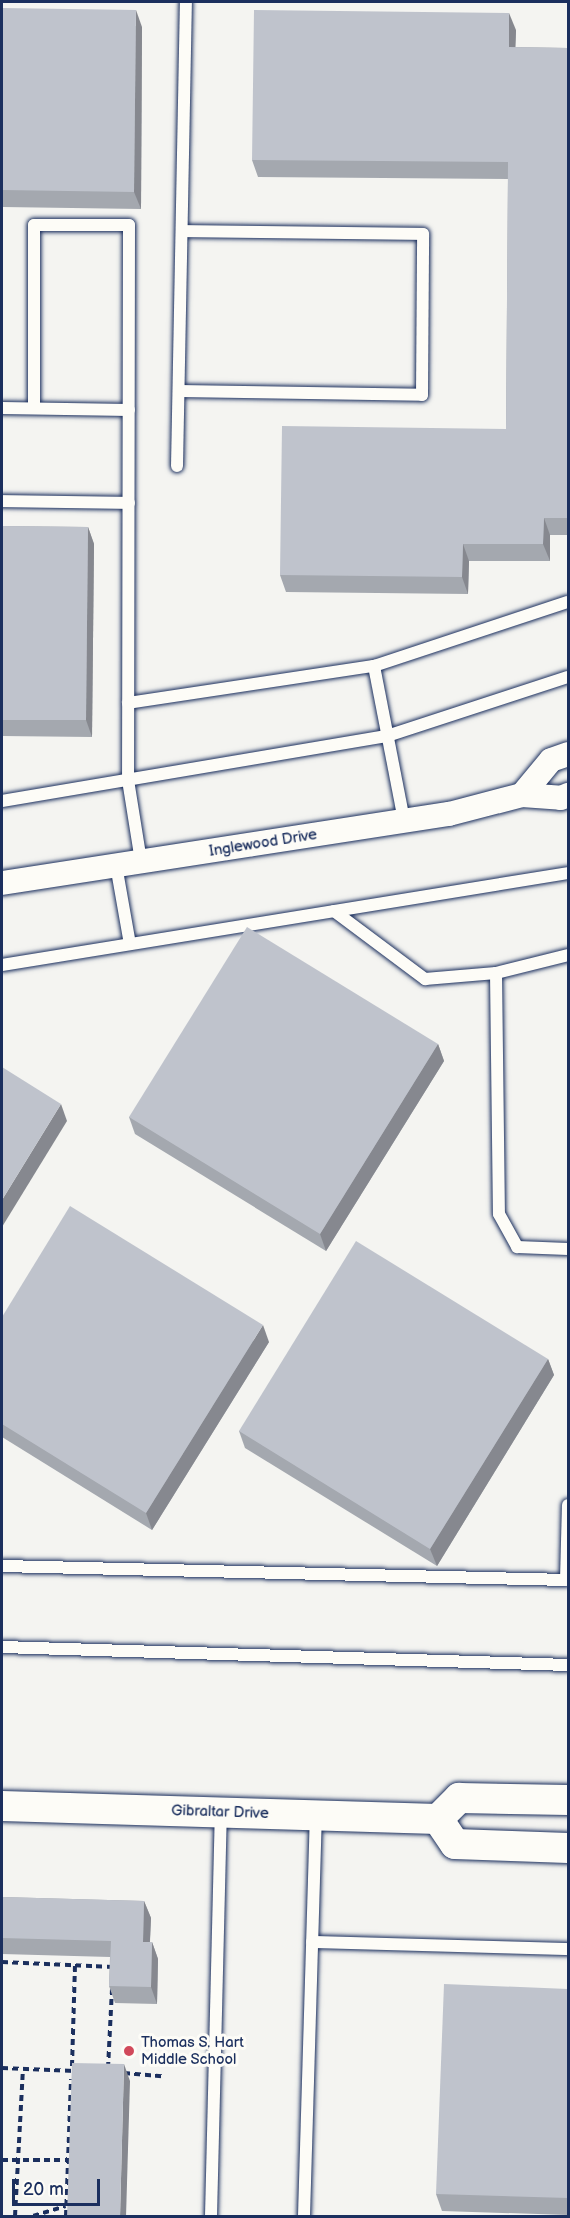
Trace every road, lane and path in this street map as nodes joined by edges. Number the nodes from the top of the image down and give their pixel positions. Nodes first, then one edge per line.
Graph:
1 (186, 2) edge
2 (182, 231) junction
3 (179, 391) junction
4 (2, 408) edge
5 (34, 408) junction
6 (129, 410) junction
7 (177, 466) dead end
8 (2, 501) edge
9 (129, 503) junction
10 (568, 602) edge
11 (374, 666) junction
12 (568, 678) edge
13 (128, 703) junction
14 (387, 736) junction
15 (568, 754) edge
16 (128, 780) junction
17 (522, 795) junction
18 (568, 795) edge
19 (2, 801) edge
20 (404, 821) junction
21 (141, 861) junction
22 (116, 865) junction
23 (568, 873) edge
24 (2, 882) edge
25 (334, 911) junction
26 (130, 944) junction
27 (568, 955) edge
28 (2, 965) edge
29 (496, 973) junction
30 (568, 1249) edge
31 (568, 1505) edge
32 (2, 1566) edge
33 (2, 1647) edge
34 (568, 1665) edge
35 (568, 1800) edge
36 (2, 1806) edge
37 (221, 1812) junction
38 (316, 1815) junction
39 (438, 1819) junction
40 (568, 1848) edge
41 (312, 1942) junction
42 (568, 1949) edge
43 (2, 1962) edge
44 (75, 1964) junction
45 (2, 2068) edge
46 (23, 2069) junction
47 (72, 2071) junction
48 (81, 2071) edge
49 (99, 2072) edge
50 (119, 2073) edge
51 (162, 2076) dead end
52 (2, 2160) edge
53 (19, 2160) junction
54 (68, 2160) junction
55 (66, 2206) junction
56 (15, 2217) edge
57 (33, 2217) edge
58 (66, 2217) edge
59 (211, 2217) edge
60 (304, 2217) edge

1 - 2 lane
2 - 3 lane
2 - 3 lane
3 - 7 lane
4 - 5 lane
5 - 6 lane
5 - 6 lane
6 - 9 lane
8 - 9 lane
9 - 13 lane
10 - 11 lane
11 - 13 lane
11 - 14 lane
12 - 14 lane
13 - 16 lane
14 - 16 lane
14 - 20 lane
15 - 17 street
16 - 19 lane
16 - 21 lane
17 - 18 street, Inglewood Drive
17 - 20 street, Inglewood Drive
20 - 21 street, Inglewood Drive
21 - 22 street, Inglewood Drive
22 - 24 street, Inglewood Drive
22 - 26 lane
23 - 25 lane
25 - 26 lane
25 - 29 lane
26 - 28 lane
27 - 29 lane
29 - 30 lane
31 - 32 lane
33 - 34 lane
35 - 39 street
36 - 37 street, Gibraltar Drive
37 - 38 street, Gibraltar Drive
37 - 59 lane
38 - 39 street, Gibraltar Drive
38 - 41 lane
39 - 40 street
41 - 42 lane
41 - 60 lane
43 - 44 path
44 - 47 path
44 - 49 path
45 - 46 path
46 - 47 path
46 - 53 path
47 - 48 path
47 - 54 path
50 - 51 path
52 - 53 path
53 - 54 path
53 - 56 path
54 - 55 path
55 - 57 path
55 - 58 path

